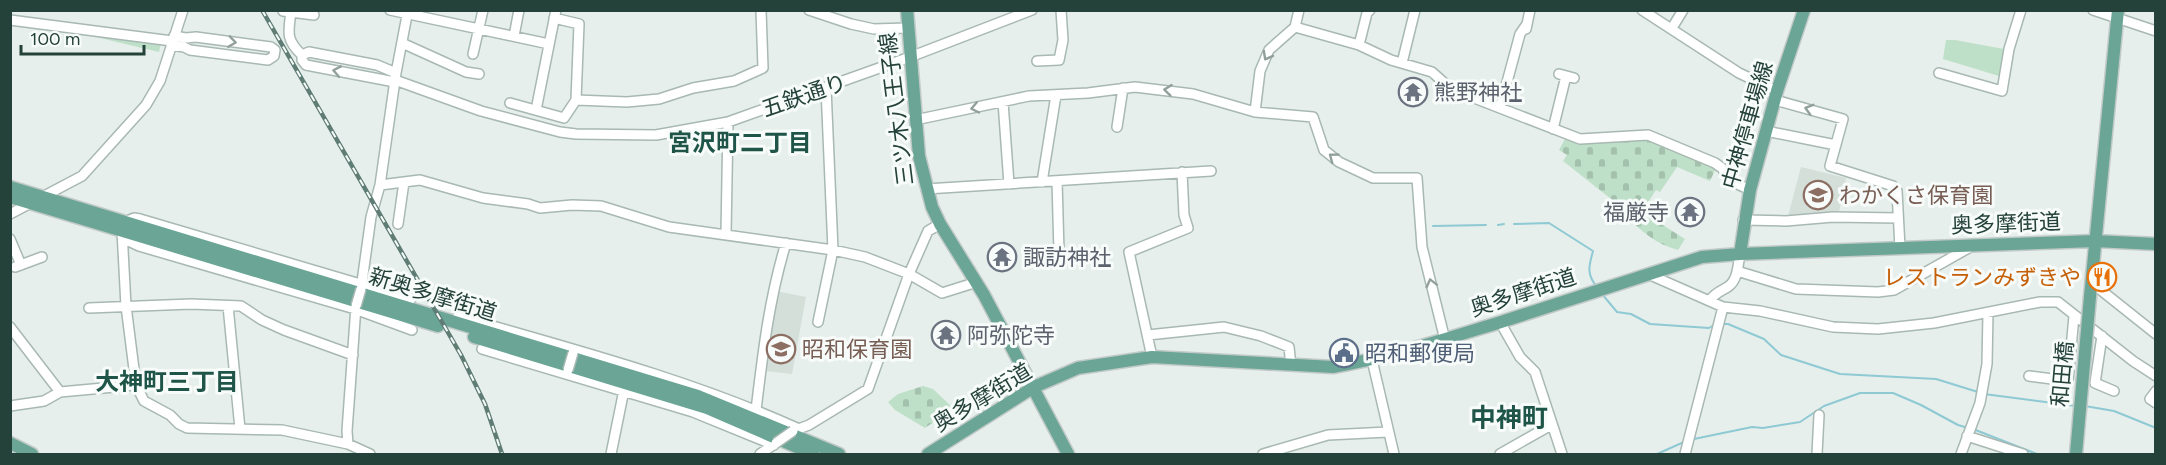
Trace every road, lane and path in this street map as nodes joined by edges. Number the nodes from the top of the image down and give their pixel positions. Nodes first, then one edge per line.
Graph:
1 (183, 10) edge
2 (390, 10) edge
3 (446, 10) edge
4 (483, 10) edge
5 (519, 10) edge
6 (761, 10) edge
7 (809, 10) edge
8 (907, 10) edge
9 (1032, 10) edge
10 (1061, 10) edge
11 (1299, 10) edge
12 (1370, 10) edge
13 (1415, 10) edge
14 (1530, 10) edge
15 (1642, 10) edge
16 (1683, 10) edge
17 (1804, 10) edge
18 (2021, 10) edge
19 (2093, 10) edge
20 (287, 11) edge
21 (408, 12) edge
22 (555, 14) edge
23 (2118, 14) edge
24 (314, 15) dead end
25 (10, 20) edge
26 (444, 22) junction
27 (1295, 27) junction
28 (907, 28) junction
29 (1672, 28) junction
30 (479, 29) junction
31 (2156, 31) edge
32 (514, 36) junction
33 (172, 41) junction
34 (402, 43) junction
35 (549, 44) junction
36 (1359, 45) junction
37 (473, 54) dead end
38 (910, 57) junction
39 (1037, 61) dead end
40 (1402, 63) junction
41 (1939, 73) dead end
42 (479, 74) dead end
43 (1566, 76) dead end
44 (395, 78) junction
45 (826, 88) junction
46 (1123, 88) junction
47 (1056, 95) junction
48 (1776, 95) junction
49 (576, 100) junction
50 (1003, 102) junction
51 (510, 103) dead end
52 (1500, 108) junction
53 (536, 110) junction
54 (1256, 112) junction
55 (915, 120) junction
56 (728, 122) junction
57 (1118, 127) dead end
58 (1553, 129) junction
59 (1766, 131) junction
60 (1836, 145) junction
61 (1210, 171) dead end
62 (1182, 172) junction
63 (1057, 181) junction
64 (404, 182) junction
65 (1042, 182) junction
66 (1009, 184) junction
67 (380, 185) junction
68 (10, 187) edge
69 (926, 189) junction
70 (1750, 190) junction
71 (10, 197) edge
72 (45, 198) junction
73 (30, 204) junction
74 (10, 214) edge
75 (1898, 218) junction
76 (1743, 220) junction
77 (398, 224) dead end
78 (940, 225) junction
79 (124, 231) junction
80 (726, 234) junction
81 (10, 239) edge
82 (2095, 241) junction
83 (786, 243) junction
84 (2156, 244) edge
85 (1974, 245) junction
86 (1900, 248) junction
87 (833, 250) junction
88 (1059, 252) dead end
89 (1740, 254) junction
90 (42, 257) dead end
91 (1737, 271) junction
92 (909, 274) junction
93 (1648, 274) junction
94 (977, 282) junction
95 (2092, 283) junction
96 (361, 287) junction
97 (411, 299) dead end
98 (1710, 300) junction
99 (126, 306) junction
100 (228, 306) junction
101 (1723, 307) junction
102 (89, 308) dead end
103 (356, 308) junction
104 (1988, 313) junction
105 (458, 316) dead end
106 (2074, 316) junction
107 (818, 322) dead end
108 (1500, 322) junction
109 (10, 327) edge
110 (412, 330) dead end
111 (2156, 334) edge
112 (1148, 335) junction
113 (2102, 336) junction
114 (1445, 340) junction
115 (482, 349) dead end
116 (574, 351) junction
117 (353, 355) junction
118 (1152, 357) junction
119 (1372, 360) junction
120 (1291, 366) junction
121 (568, 372) junction
122 (2029, 376) dead end
123 (2156, 376) edge
124 (136, 386) junction
125 (1034, 387) junction
126 (624, 390) junction
127 (2114, 391) dead end
128 (2156, 391) edge
129 (60, 392) junction
130 (2156, 403) edge
131 (10, 406) edge
132 (756, 410) junction
133 (1819, 415) dead end
134 (1551, 425) junction
135 (240, 429) junction
136 (795, 429) junction
137 (1969, 431) junction
138 (1388, 432) junction
139 (348, 444) junction
140 (775, 444) junction
141 (365, 454) edge
142 (611, 454) edge
143 (760, 454) edge
144 (813, 454) edge
145 (838, 454) edge
146 (928, 454) edge
147 (1068, 454) edge
148 (1263, 454) edge
149 (1394, 454) edge
150 (1500, 454) edge
151 (1562, 454) edge
152 (1685, 454) edge
153 (1817, 454) edge
154 (1961, 454) edge
155 (2023, 454) edge
156 (2076, 454) edge

1 - 33 street
2 - 21 street
3 - 26 street
4 - 30 street
5 - 32 street
6 - 49 street
7 - 28 street
8 - 28 main road, 三ツ木八王子線
9 - 38 street, 五鉄通り
10 - 39 street
11 - 27 street
12 - 36 street
13 - 40 street
14 - 52 street
15 - 29 street
16 - 29 street
17 - 48 main road, 中神停車場線
18 - 41 street
19 - 23 street
20 - 24 street
20 - 44 street, 五鉄通り
21 - 26 street
21 - 34 street
22 - 35 street
22 - 49 street
23 - 31 street
23 - 82 main road, 和田橋
25 - 33 street
26 - 30 street
27 - 36 street
27 -> 54 street
28 - 38 main road, 三ツ木八王子線
29 - 48 street
30 - 32 street
30 - 37 street
32 - 35 street
33 -> 33 street
33 - 72 street
34 - 42 street
34 - 44 street
35 - 53 street
36 - 40 street
38 - 45 street, 五鉄通り
38 - 55 main road, 三ツ木八王子線
40 - 52 street
43 - 58 street
44 - 56 street, 五鉄通り
44 - 67 street
45 - 56 street, 五鉄通り
45 - 87 street
46 - 47 street
54 -> 46 street
46 - 57 street
47 - 50 street
47 - 65 street
48 - 59 main road, 中神停車場線
60 -> 48 street
49 - 53 street
50 -> 55 street
50 - 66 street
51 - 53 street
52 - 58 street
114 -> 54 street
55 - 69 main road, 三ツ木八王子線
56 - 80 street
58 - 70 street
59 - 60 street
59 - 70 main road, 中神停車場線
60 - 75 street
61 - 62 street
62 - 63 street
62 - 112 street
63 - 65 street
63 - 88 street
64 - 67 street
64 - 77 street
64 - 80 street
65 - 66 street
66 - 69 street
67 - 96 street
68 - 72 main road, 新奥多摩街道
69 - 78 main road, 三ツ木八王子線
70 - 76 main road, 中神停車場線
71 - 73 main road, 新奥多摩街道
72 - 73 street
72 - 79 main road, 新奥多摩街道
73 - 74 street
73 - 79 main road, 新奥多摩街道
75 - 76 street
75 - 86 street
76 - 89 main road, 中神停車場線
78 - 92 street
78 - 94 main road, 三ツ木八王子線
79 - 96 street
79 - 99 street
79 - 103 street
79 - 144 main road, 新奥多摩街道
79 - 145 main road, 新奥多摩街道
80 - 83 street
81 - 90 street
82 - 84 main road, 奥多摩街道
82 - 85 main road, 奥多摩街道
82 - 95 main road, 和田橋
83 - 87 street
83 - 132 street
85 - 86 main road, 奥多摩街道
85 - 91 street
86 - 89 main road, 奥多摩街道
87 - 92 street
87 - 107 street
89 - 91 street
89 - 93 main road, 奥多摩街道
91 - 98 street
92 - 94 street
92 - 136 street
93 - 98 street
93 - 108 main road, 奥多摩街道
94 - 125 main road, 三ツ木八王子線
95 - 111 street
95 - 156 main road, 和田橋, bridge
96 - 97 street
96 - 103 street, bridge
98 - 101 street
99 - 100 street
99 - 102 street
99 - 124 street
100 - 117 street
100 - 135 street
101 - 104 street
101 - 152 street
103 - 110 street
103 - 117 street
104 - 106 street
104 - 137 street
105 - 116 street
106 - 113 street
106 - 122 street
108 - 114 main road, 奥多摩街道
108 - 134 street
109 - 129 street
112 - 118 street
112 - 120 street
113 - 123 street
113 - 127 street
114 - 119 main road, 奥多摩街道
115 - 121 street
116 - 121 street, bridge
116 - 132 street
117 - 139 street
118 - 120 main road, 奥多摩街道
118 - 125 main road, 奥多摩街道
119 - 120 main road, 奥多摩街道
119 - 138 street
121 - 126 street
124 - 129 street
124 - 135 street
125 - 146 main road, 奥多摩街道
125 - 147 main road, 三ツ木八王子線
126 - 140 street
126 - 142 street
128 - 130 street
129 - 131 street
132 - 136 street
133 - 153 street
134 - 150 street
134 - 151 street
135 - 139 street
136 - 140 street, bridge
137 - 154 street
137 - 155 street
138 - 148 street
138 - 149 street
139 - 141 street
140 - 143 street

